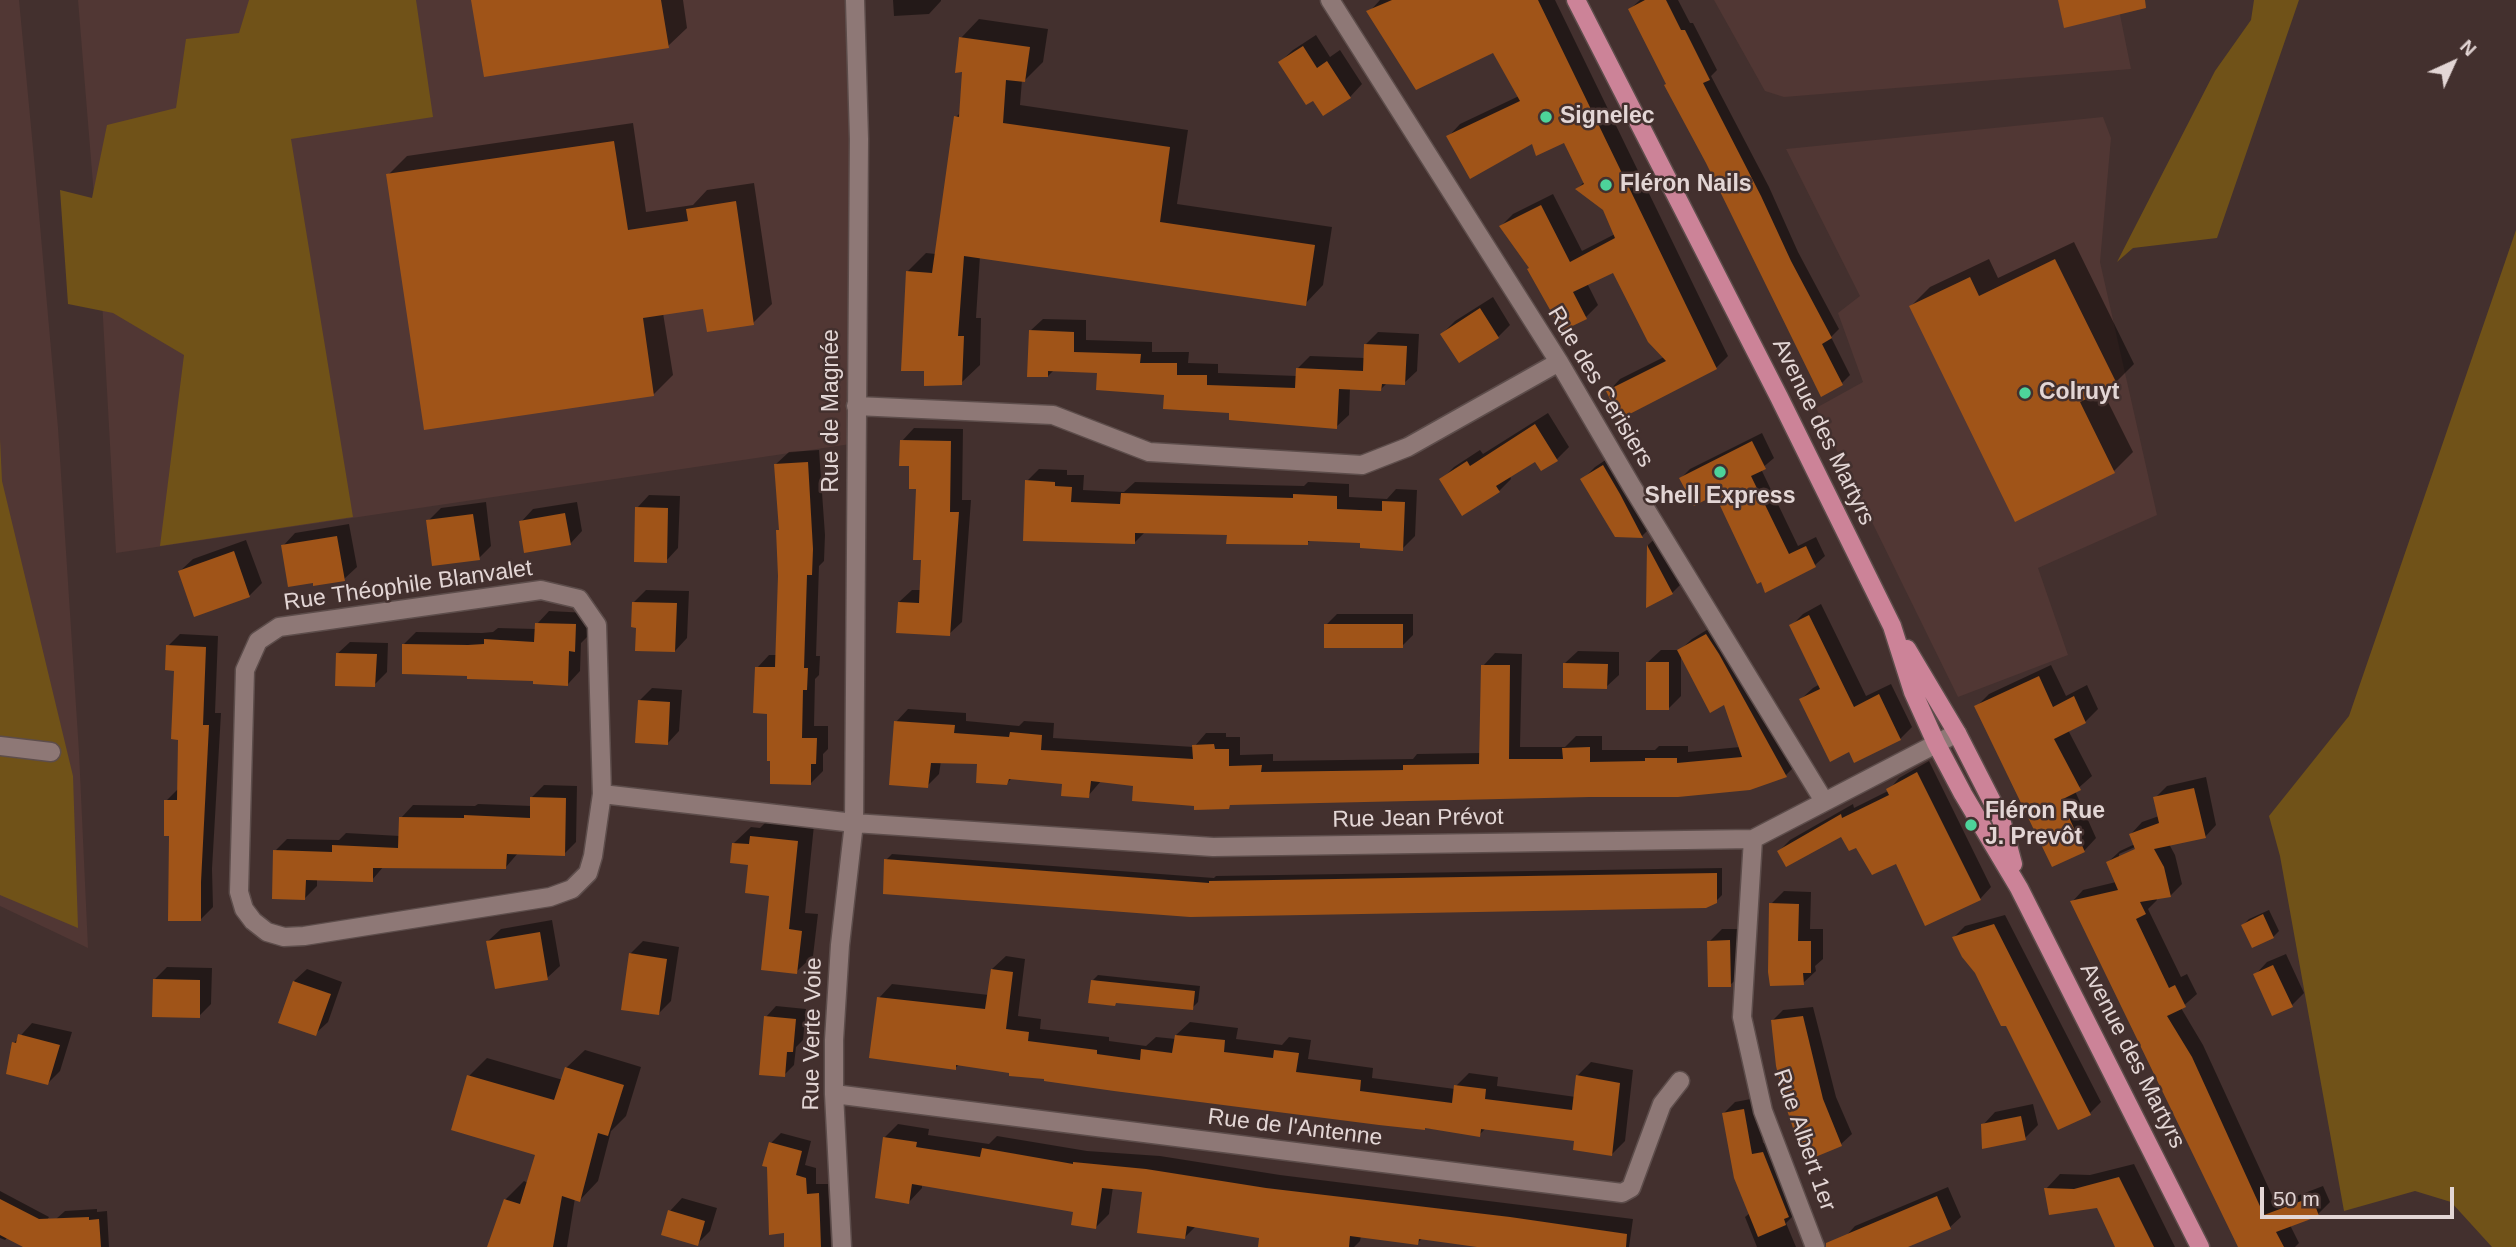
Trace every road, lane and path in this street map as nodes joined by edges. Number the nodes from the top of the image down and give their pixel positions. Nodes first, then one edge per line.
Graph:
1 (855, 0) edge
2 (1330, 0) edge
3 (1576, 0) edge
4 (1559, 362) junction
5 (856, 406) junction
6 (1895, 629) junction
7 (1957, 733) junction
8 (1936, 743) junction
9 (0, 747) edge
10 (51, 752) dead end
11 (602, 794) junction
12 (1824, 801) junction
13 (855, 823) junction
14 (1753, 839) junction
15 (2019, 888) junction
16 (1679, 1081) dead end
17 (834, 1094) junction
18 (842, 1247) edge
19 (1815, 1247) edge
20 (2200, 1247) edge

1 - 5 street, Rue de Magnée
2 - 4 street, Rue des Cerisiers
3 - 6 main road, Avenue des Martyrs
4 - 5 street
4 - 12 street, Rue des Cerisiers
5 - 13 street, Rue de Magnée
6 - 7 main road, Avenue des Martyrs
6 - 8 main road, Avenue des Martyrs
7 - 8 street, Rue Jean Prévot
7 - 15 main road, Avenue des Martyrs
8 - 12 street, Rue Jean Prévot
8 - 15 main road, Avenue des Martyrs
9 - 10 street
11 - 11 street, Rue Théophile Blanvalet
11 - 13 street
12 - 14 street, Rue Jean Prévot
13 - 14 street, Rue Jean Prévot
13 - 17 street, Rue Verte Voie
14 - 19 street, Rue Albert 1er
15 - 20 main road, Avenue des Martyrs
16 - 17 street, Rue de l'Antenne
17 - 18 street, Rue Verte Voie

